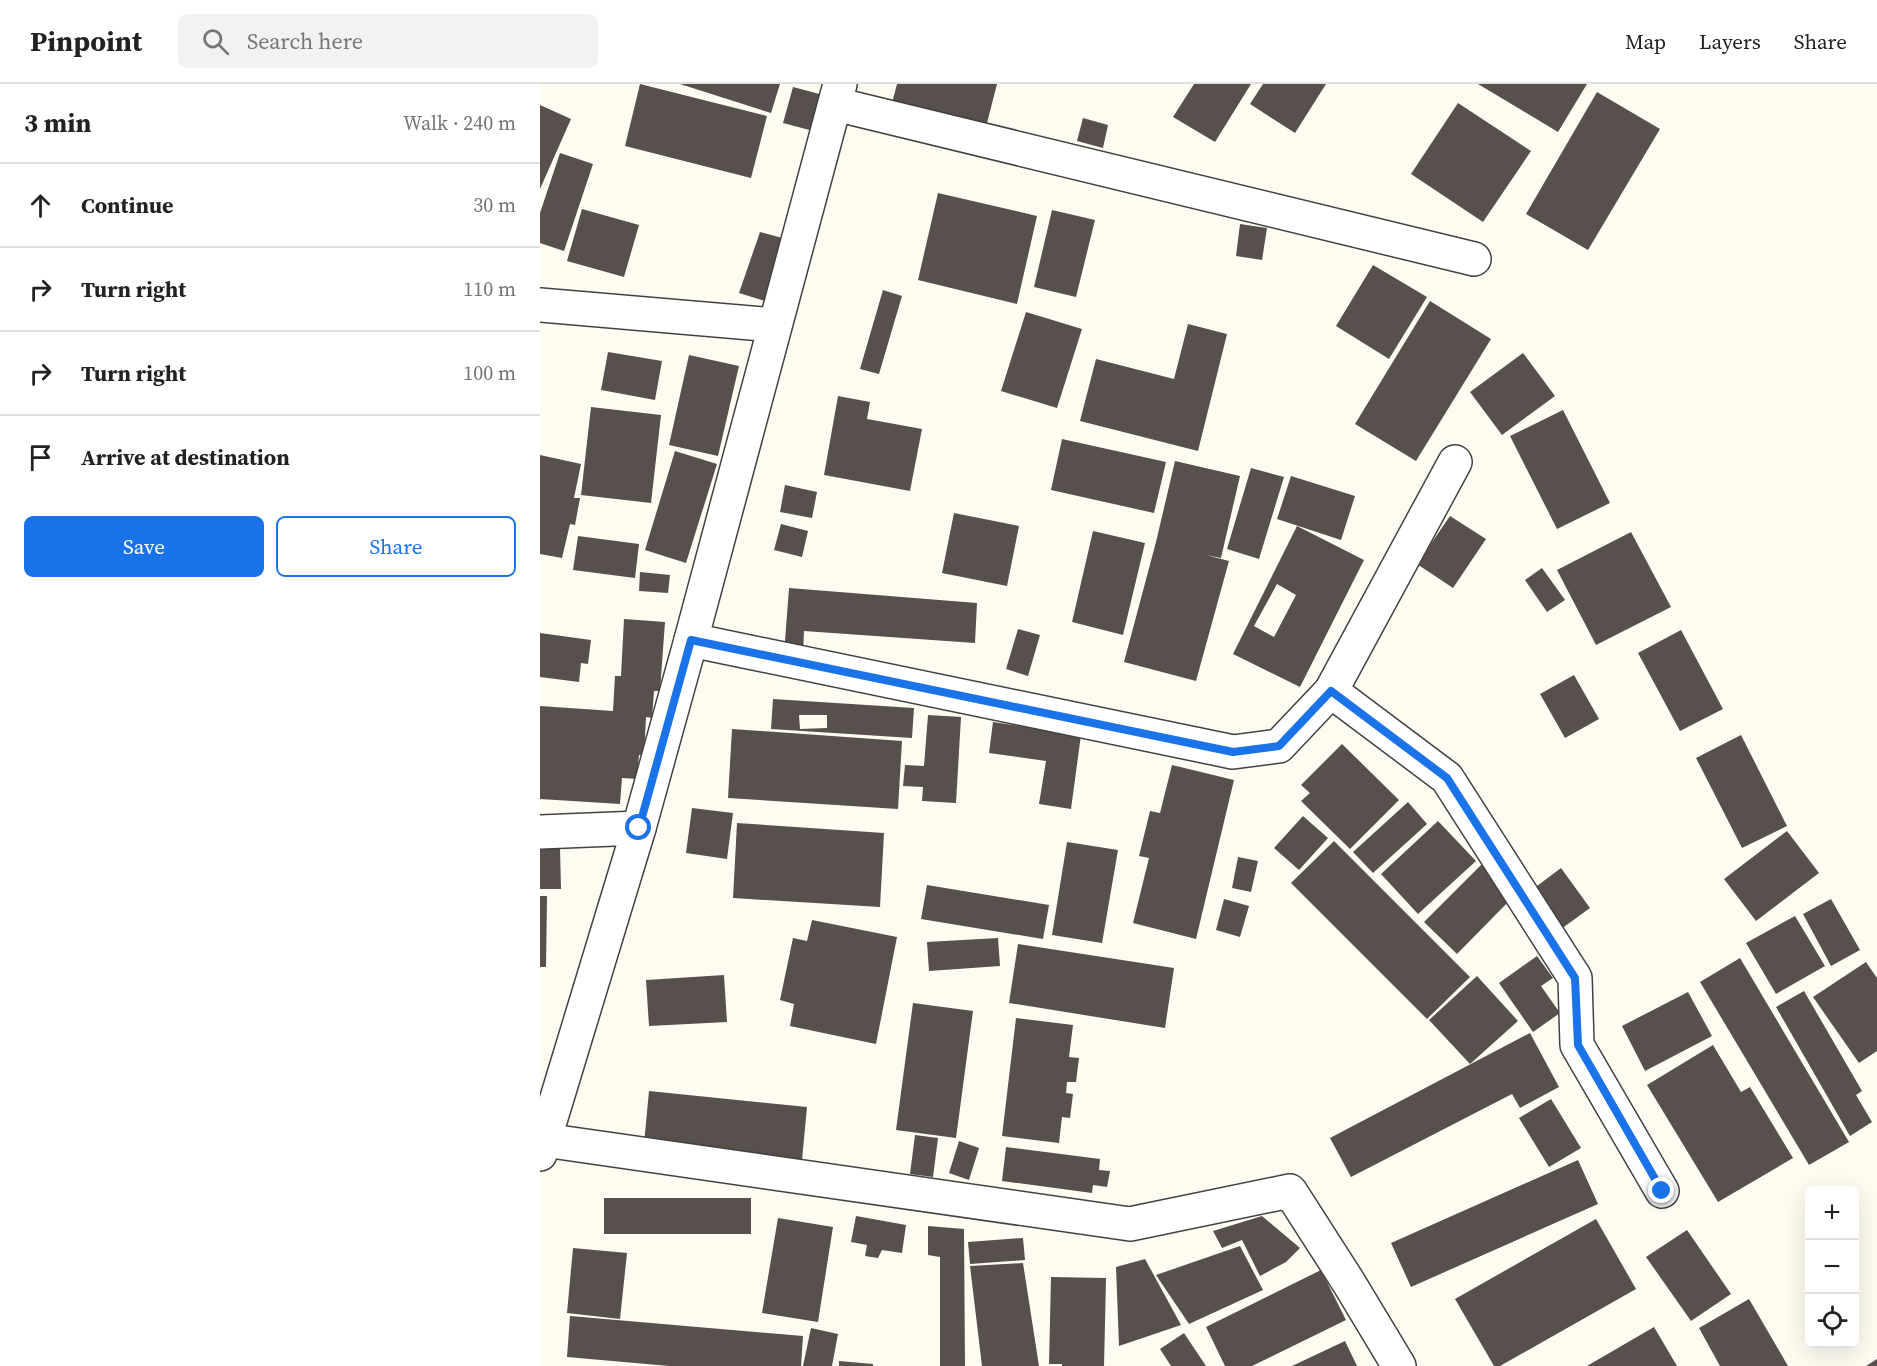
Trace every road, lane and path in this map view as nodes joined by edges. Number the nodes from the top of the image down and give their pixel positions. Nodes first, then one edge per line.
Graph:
1 (837, 94) edge
2 (1474, 259) dead end
3 (540, 305) edge
4 (774, 325) junction
5 (1455, 462) dead end
6 (691, 640) junction
7 (1331, 691) junction
8 (639, 828) junction
9 (540, 832) edge
10 (542, 1147) edge
11 (1662, 1191) dead end
12 (1399, 1366) edge

1 - 2 street
1 - 4 street
3 - 4 street
4 - 6 street
5 - 7 street
6 - 7 street
6 - 8 street
7 - 11 street
8 - 9 street
8 - 10 street
10 - 12 street

